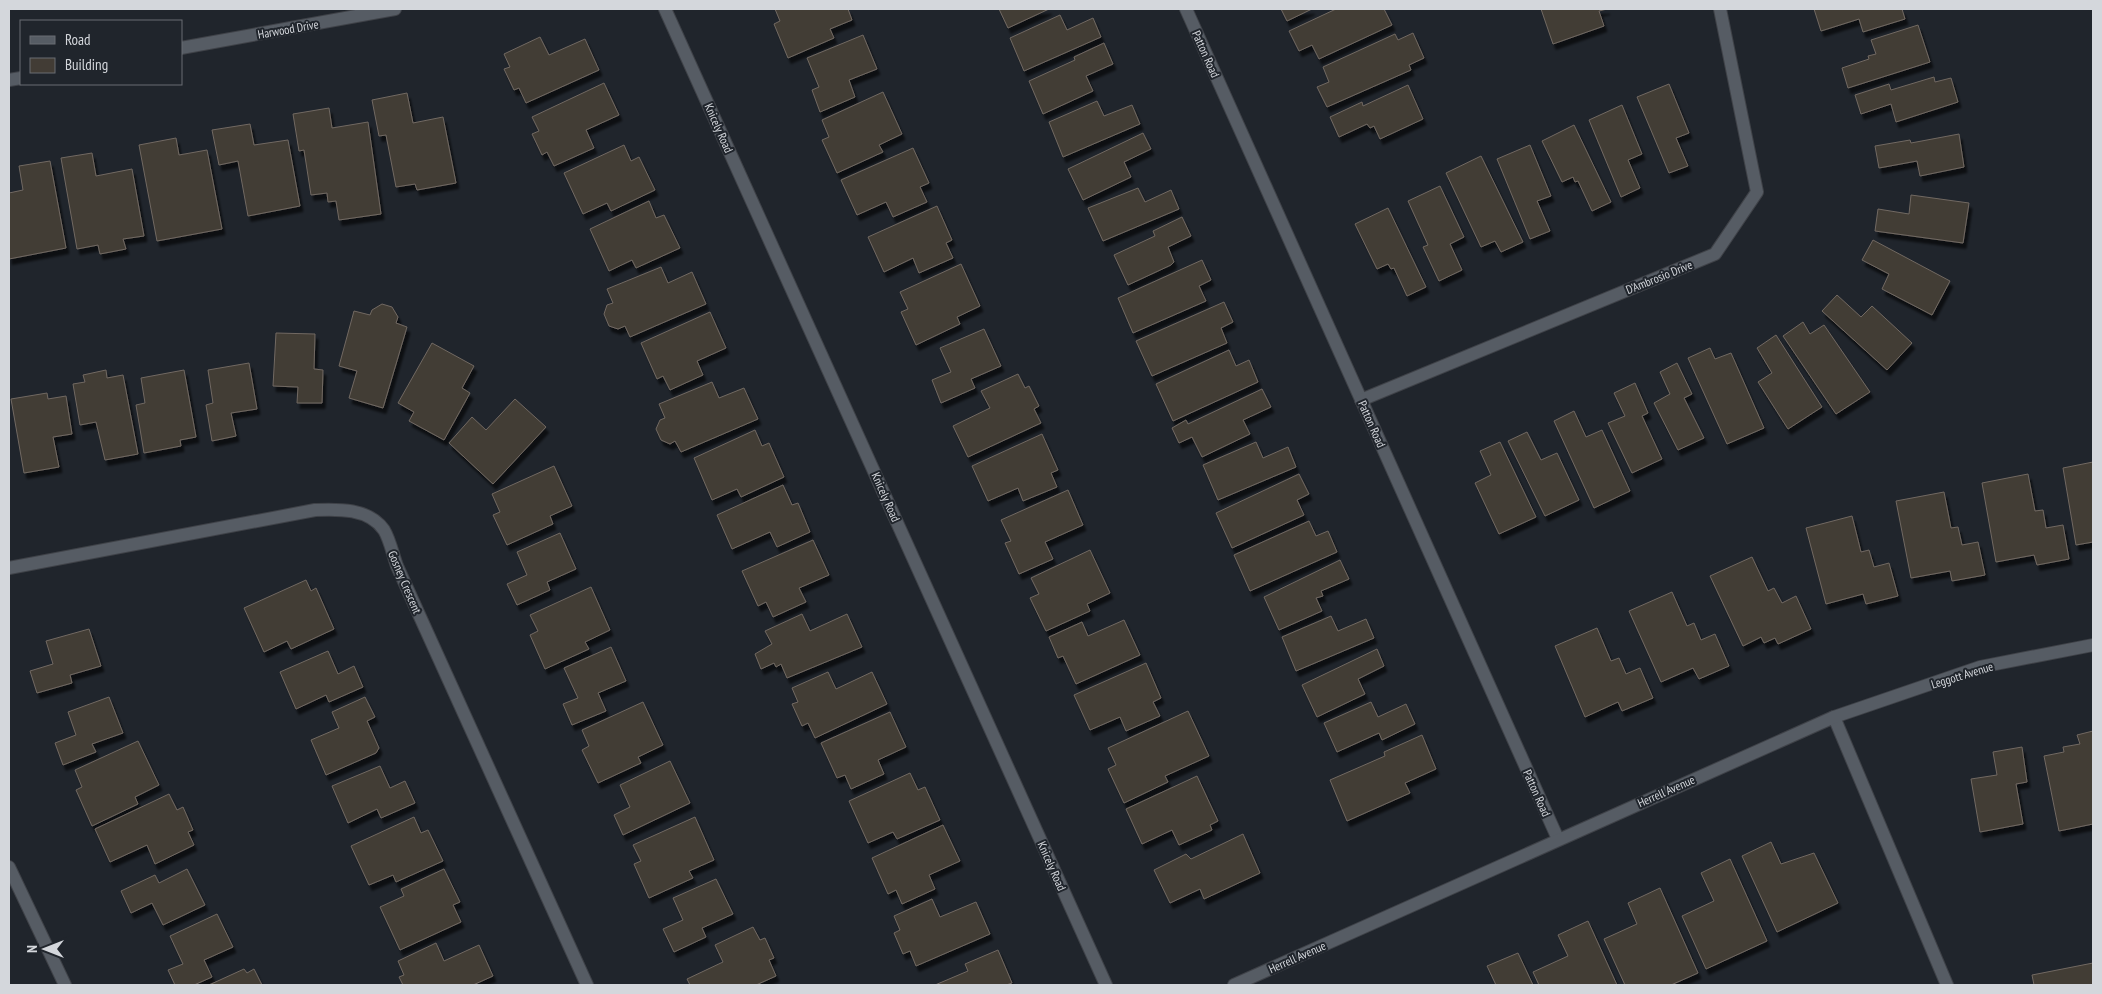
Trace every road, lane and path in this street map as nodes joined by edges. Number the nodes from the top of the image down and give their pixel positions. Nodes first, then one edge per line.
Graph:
1 (395, 9) edge
2 (665, 9) edge
3 (1186, 9) edge
4 (1720, 9) edge
5 (182, 48) edge
6 (1361, 400) junction
7 (9, 568) edge
8 (2093, 645) edge
9 (1834, 717) junction
10 (1558, 839) junction
11 (9, 867) edge
12 (65, 985) edge
13 (588, 985) edge
14 (1106, 985) edge
15 (1234, 985) edge
16 (1947, 985) edge

1 - 5 street, Harwood Drive
2 - 14 street, Knicely Road
3 - 6 street, Patton Road
4 - 6 street, D'Ambrosio Drive
6 - 10 street, Patton Road
7 - 13 street, Gosney Crescent
8 - 9 street, Leggott Avenue
9 - 10 street, Herrell Avenue
9 - 16 street
10 - 15 street, Herrell Avenue
11 - 12 street

